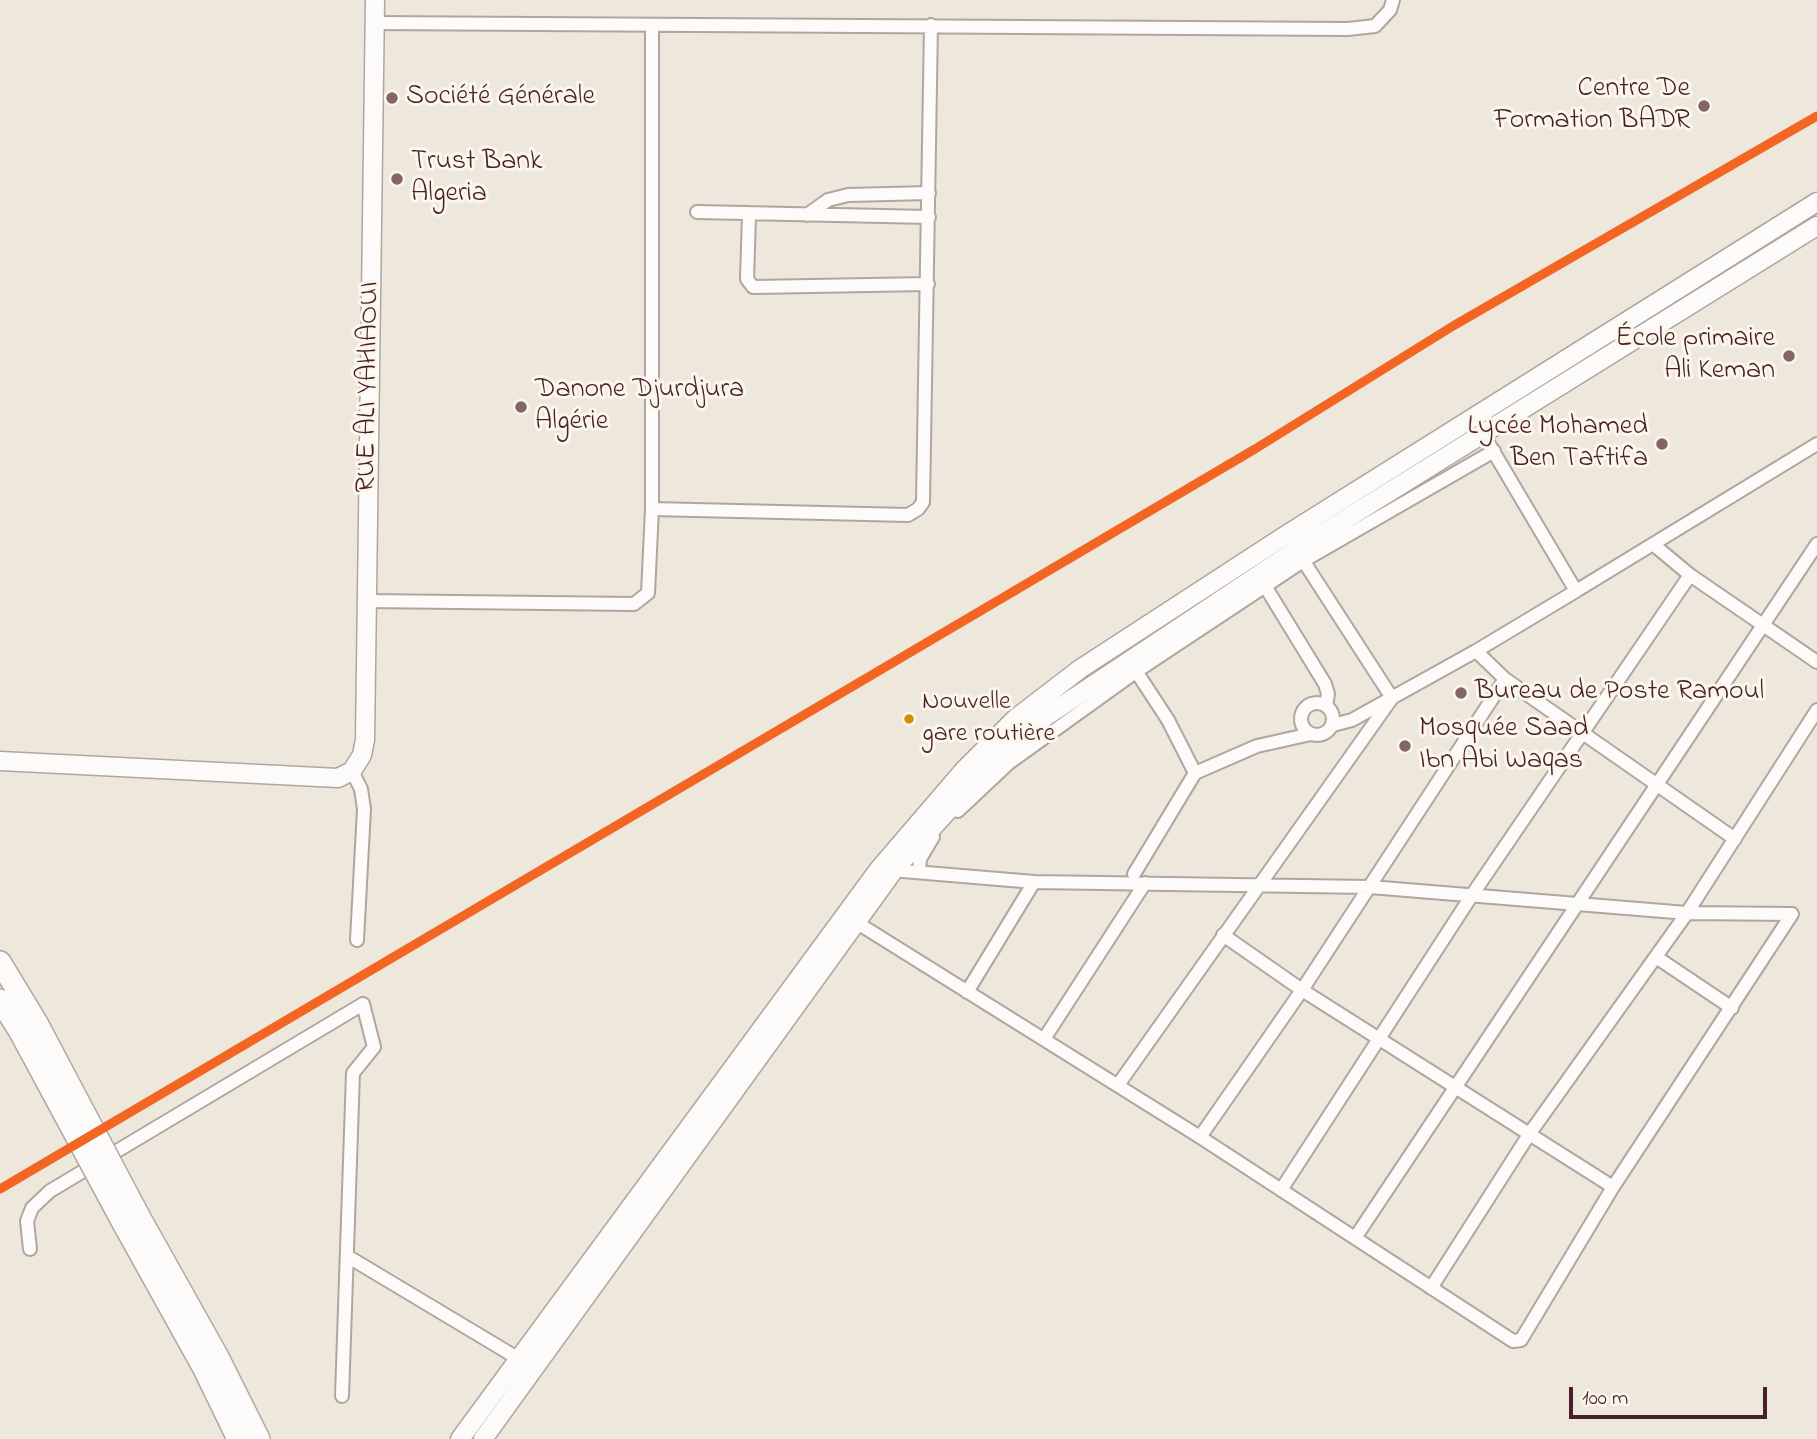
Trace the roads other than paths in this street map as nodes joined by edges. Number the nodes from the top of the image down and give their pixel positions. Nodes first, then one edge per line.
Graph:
1 (375, 0) edge
2 (1393, 0) edge
3 (374, 23) junction
4 (931, 25) junction
5 (652, 26) junction
6 (929, 193) junction
7 (1817, 202) edge
8 (697, 212) dead end
9 (749, 215) junction
10 (807, 216) junction
11 (929, 217) junction
12 (1817, 226) edge
13 (928, 284) junction
14 (1483, 434) junction
15 (1817, 444) edge
16 (1494, 451) junction
17 (652, 509) junction
18 (1817, 544) edge
19 (1654, 545) junction
20 (1295, 549) junction
21 (1690, 575) junction
22 (1265, 586) junction
23 (1576, 591) junction
24 (367, 601) junction
25 (1765, 626) junction
26 (1476, 652) junction
27 (1817, 662) edge
28 (1133, 666) junction
29 (1505, 679) junction
30 (1392, 698) junction
31 (1326, 706) junction
32 (1817, 710) edge
33 (1332, 725) junction
34 (1582, 733) junction
35 (1311, 734) junction
36 (0, 761) edge
37 (352, 771) junction
38 (1195, 773) junction
39 (1658, 786) junction
40 (1735, 839) junction
41 (886, 869) junction
42 (919, 872) junction
43 (1134, 874) dead end
44 (1034, 882) junction
45 (1145, 883) junction
46 (1264, 883) junction
47 (1370, 887) junction
48 (1472, 895) junction
49 (1576, 904) junction
50 (1687, 913) junction
51 (850, 919) junction
52 (1223, 934) junction
53 (357, 940) dead end
54 (1656, 957) junction
55 (0, 962) edge
56 (1302, 990) junction
57 (967, 992) junction
58 (0, 1000) edge
59 (1732, 1008) junction
60 (29, 1027) junction
61 (1044, 1039) junction
62 (1381, 1039) junction
63 (1118, 1085) junction
64 (1455, 1086) junction
65 (1530, 1133) junction
66 (1200, 1136) junction
67 (1613, 1187) junction
68 (1281, 1190) junction
69 (131, 1220) junction
70 (1354, 1238) junction
71 (30, 1249) dead end
72 (347, 1256) junction
73 (1431, 1288) junction
74 (527, 1363) junction
75 (342, 1396) dead end
76 (238, 1439) edge
77 (259, 1439) edge
78 (460, 1439) edge
79 (482, 1439) edge

1 - 3 main road, RUE ALI YAHIAOUI
2 - 4 street
3 - 5 street
3 - 24 main road, RUE ALI YAHIAOUI
4 - 5 street
4 - 6 street
5 - 17 street
6 - 10 street
6 - 11 street
7 - 20 main road
8 - 9 street
9 - 10 street
9 - 13 street
10 - 11 street
11 - 13 street
12 - 14 main road
13 - 17 street
14 - 16 street
14 - 20 main road
15 - 19 street
16 - 20 street
16 - 23 street
17 - 24 street
18 - 25 street
19 - 21 street
19 - 23 street
20 - 22 street
20 - 28 main road
20 - 30 street
20 - 41 main road
21 - 25 street
21 - 34 street
22 - 28 street
22 - 31 street
23 - 26 street
24 - 37 main road, RUE ALI YAHIAOUI
25 - 27 street
25 - 39 street
26 - 29 street
26 - 30 street
28 - 38 street
28 - 41 main road
28 - 42 street
29 - 34 street
29 - 47 street
30 - 33 street
30 - 46 street
31 - 33 street
31 - 35 street
32 - 40 street
33 - 35 street
34 - 39 street
34 - 48 street
35 - 38 street
36 - 37 main road
37 - 53 street
38 - 43 street
39 - 40 street
39 - 49 street
40 - 50 street
41 - 42 street
41 - 51 main road
42 - 44 street
44 - 45 street
44 - 57 street
45 - 46 street
45 - 61 street
46 - 47 street
46 - 52 street
47 - 48 street
47 - 56 street
48 - 49 street
48 - 62 street
49 - 50 street
49 - 64 street
50 - 54 street
50 - 59 street
51 - 57 street
51 - 74 main road
52 - 56 street
52 - 63 street
54 - 59 street
54 - 65 street
55 - 60 highway
56 - 62 street
56 - 66 street
57 - 61 street
58 - 60 highway
59 - 67 street
60 - 69 highway, bridge
61 - 63 street
62 - 64 street
62 - 68 street
63 - 66 street
64 - 65 street
64 - 70 street
65 - 67 street
65 - 73 street
66 - 68 street
67 - 73 street
68 - 70 street
69 - 76 highway
69 - 77 highway
70 - 73 street
71 - 72 street
72 - 74 street
72 - 75 street
74 - 78 main road
74 - 79 main road

